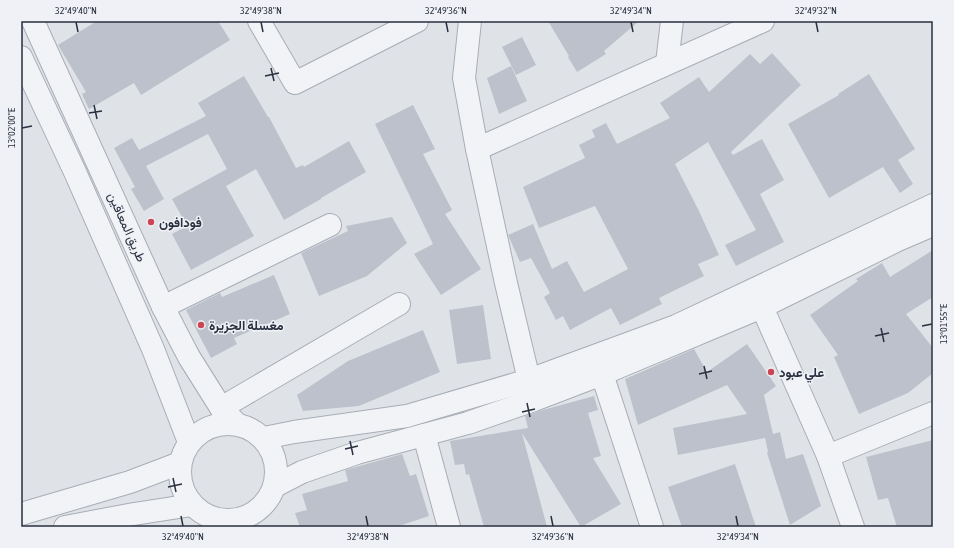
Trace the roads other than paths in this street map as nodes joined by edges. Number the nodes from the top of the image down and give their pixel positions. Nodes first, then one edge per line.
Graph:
1 (33, 21) edge
2 (259, 21) edge
3 (417, 21) edge
4 (470, 21) edge
5 (672, 21) edge
6 (763, 21) edge
7 (21, 57) edge
8 (667, 63) junction
9 (477, 149) junction
10 (933, 205) edge
11 (330, 225) dead end
12 (933, 225) edge
13 (399, 304) dead end
14 (762, 307) junction
15 (164, 308) junction
16 (602, 374) junction
17 (529, 380) junction
18 (221, 408) junction
19 (933, 413) edge
20 (237, 424) junction
21 (424, 435) junction
22 (264, 438) junction
23 (189, 442) junction
24 (828, 456) junction
25 (180, 463) junction
26 (274, 486) junction
27 (192, 505) junction
28 (21, 514) edge
29 (262, 517) edge
30 (216, 523) edge
31 (65, 527) edge
32 (449, 527) edge
33 (652, 527) edge
34 (853, 527) edge

1 - 15 street, طريق المعاقين
2 - 3 street
4 - 9 street
5 - 8 street
6 - 8 street
7 - 23 street, طريق المعاقين
8 - 9 street
9 - 17 street
10 - 17 street
11 - 15 street
12 - 14 street
13 - 18 street
14 - 16 street
14 - 24 street
15 - 18 street, طريق المعاقين
16 - 21 street
16 - 33 street
17 - 22 street
18 - 20 street, طريق المعاقين
19 - 24 street
20 - 22 street
20 - 23 street
21 - 26 street
21 - 32 street
22 - 26 street
23 - 25 street
24 - 34 street
25 - 27 street
25 - 28 street
26 - 29 street
27 - 30 street
27 - 31 street
29 - 30 street

